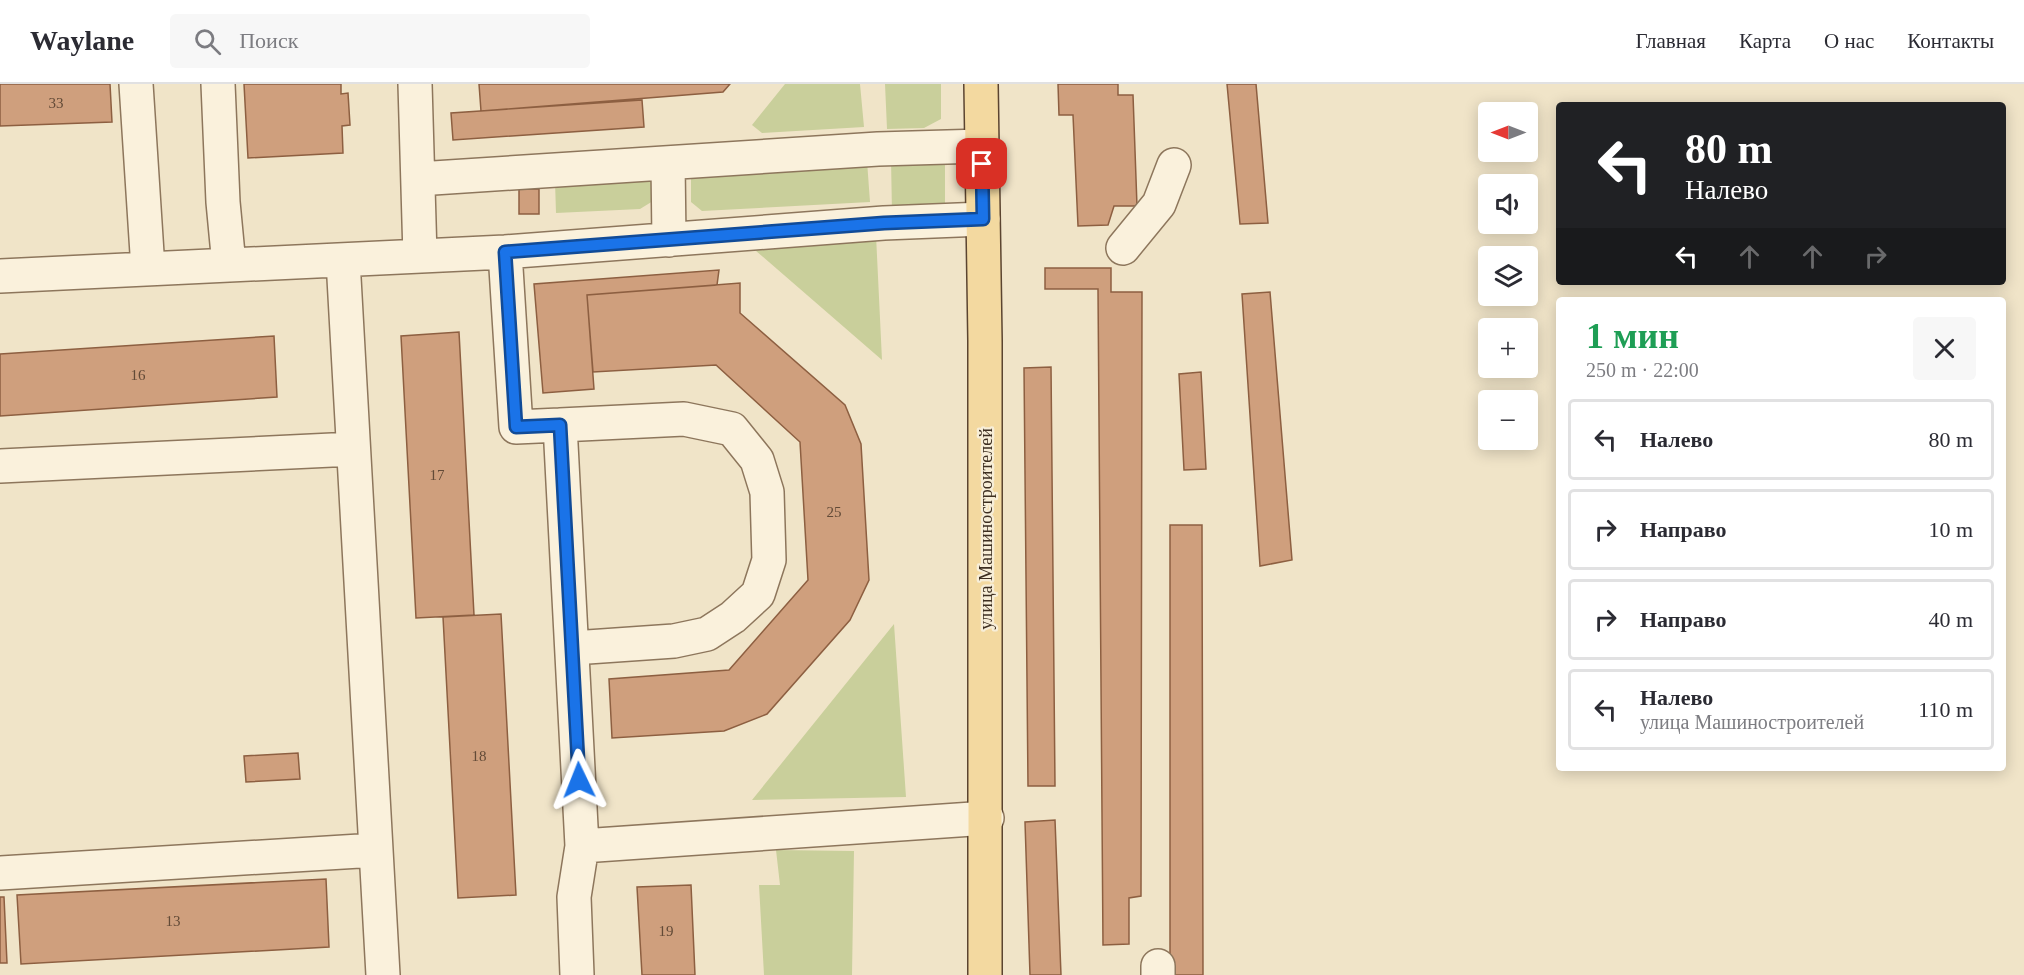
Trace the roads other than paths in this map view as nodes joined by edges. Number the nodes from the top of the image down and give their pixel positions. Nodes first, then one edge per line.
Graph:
1 (136, 84) edge
2 (218, 84) edge
3 (415, 84) edge
4 (981, 84) edge
5 (982, 146) junction
6 (668, 163) junction
7 (1174, 165) dead end
8 (418, 179) junction
9 (983, 219) junction
10 (669, 240) junction
11 (1123, 248) dead end
12 (505, 252) junction
13 (420, 256) junction
14 (343, 260) junction
15 (228, 265) junction
16 (148, 269) junction
17 (0, 276) edge
18 (560, 425) junction
19 (353, 449) junction
20 (0, 466) edge
21 (573, 648) junction
22 (987, 818) junction
23 (582, 846) junction
24 (376, 850) junction
25 (0, 873) edge
26 (383, 975) edge
27 (578, 975) edge
28 (985, 975) edge

1 - 16 lane
2 - 15 lane
3 - 8 lane
4 - 5 main road, улица Машиностроителей
5 - 6 lane
5 - 9 main road, улица Машиностроителей
6 - 8 lane
6 - 10 lane
7 - 11 lane
8 - 13 lane
9 - 10 lane
9 - 22 main road, улица Машиностроителей
10 - 12 lane
12 - 13 lane
12 - 18 lane
13 - 14 lane
14 - 15 lane
14 - 19 lane
15 - 16 lane
16 - 17 lane
18 - 21 lane
18 - 21 lane
19 - 20 lane
19 - 24 lane
21 - 23 lane
22 - 23 lane
22 - 28 main road, улица Машиностроителей
23 - 27 lane
24 - 25 lane
24 - 26 lane

